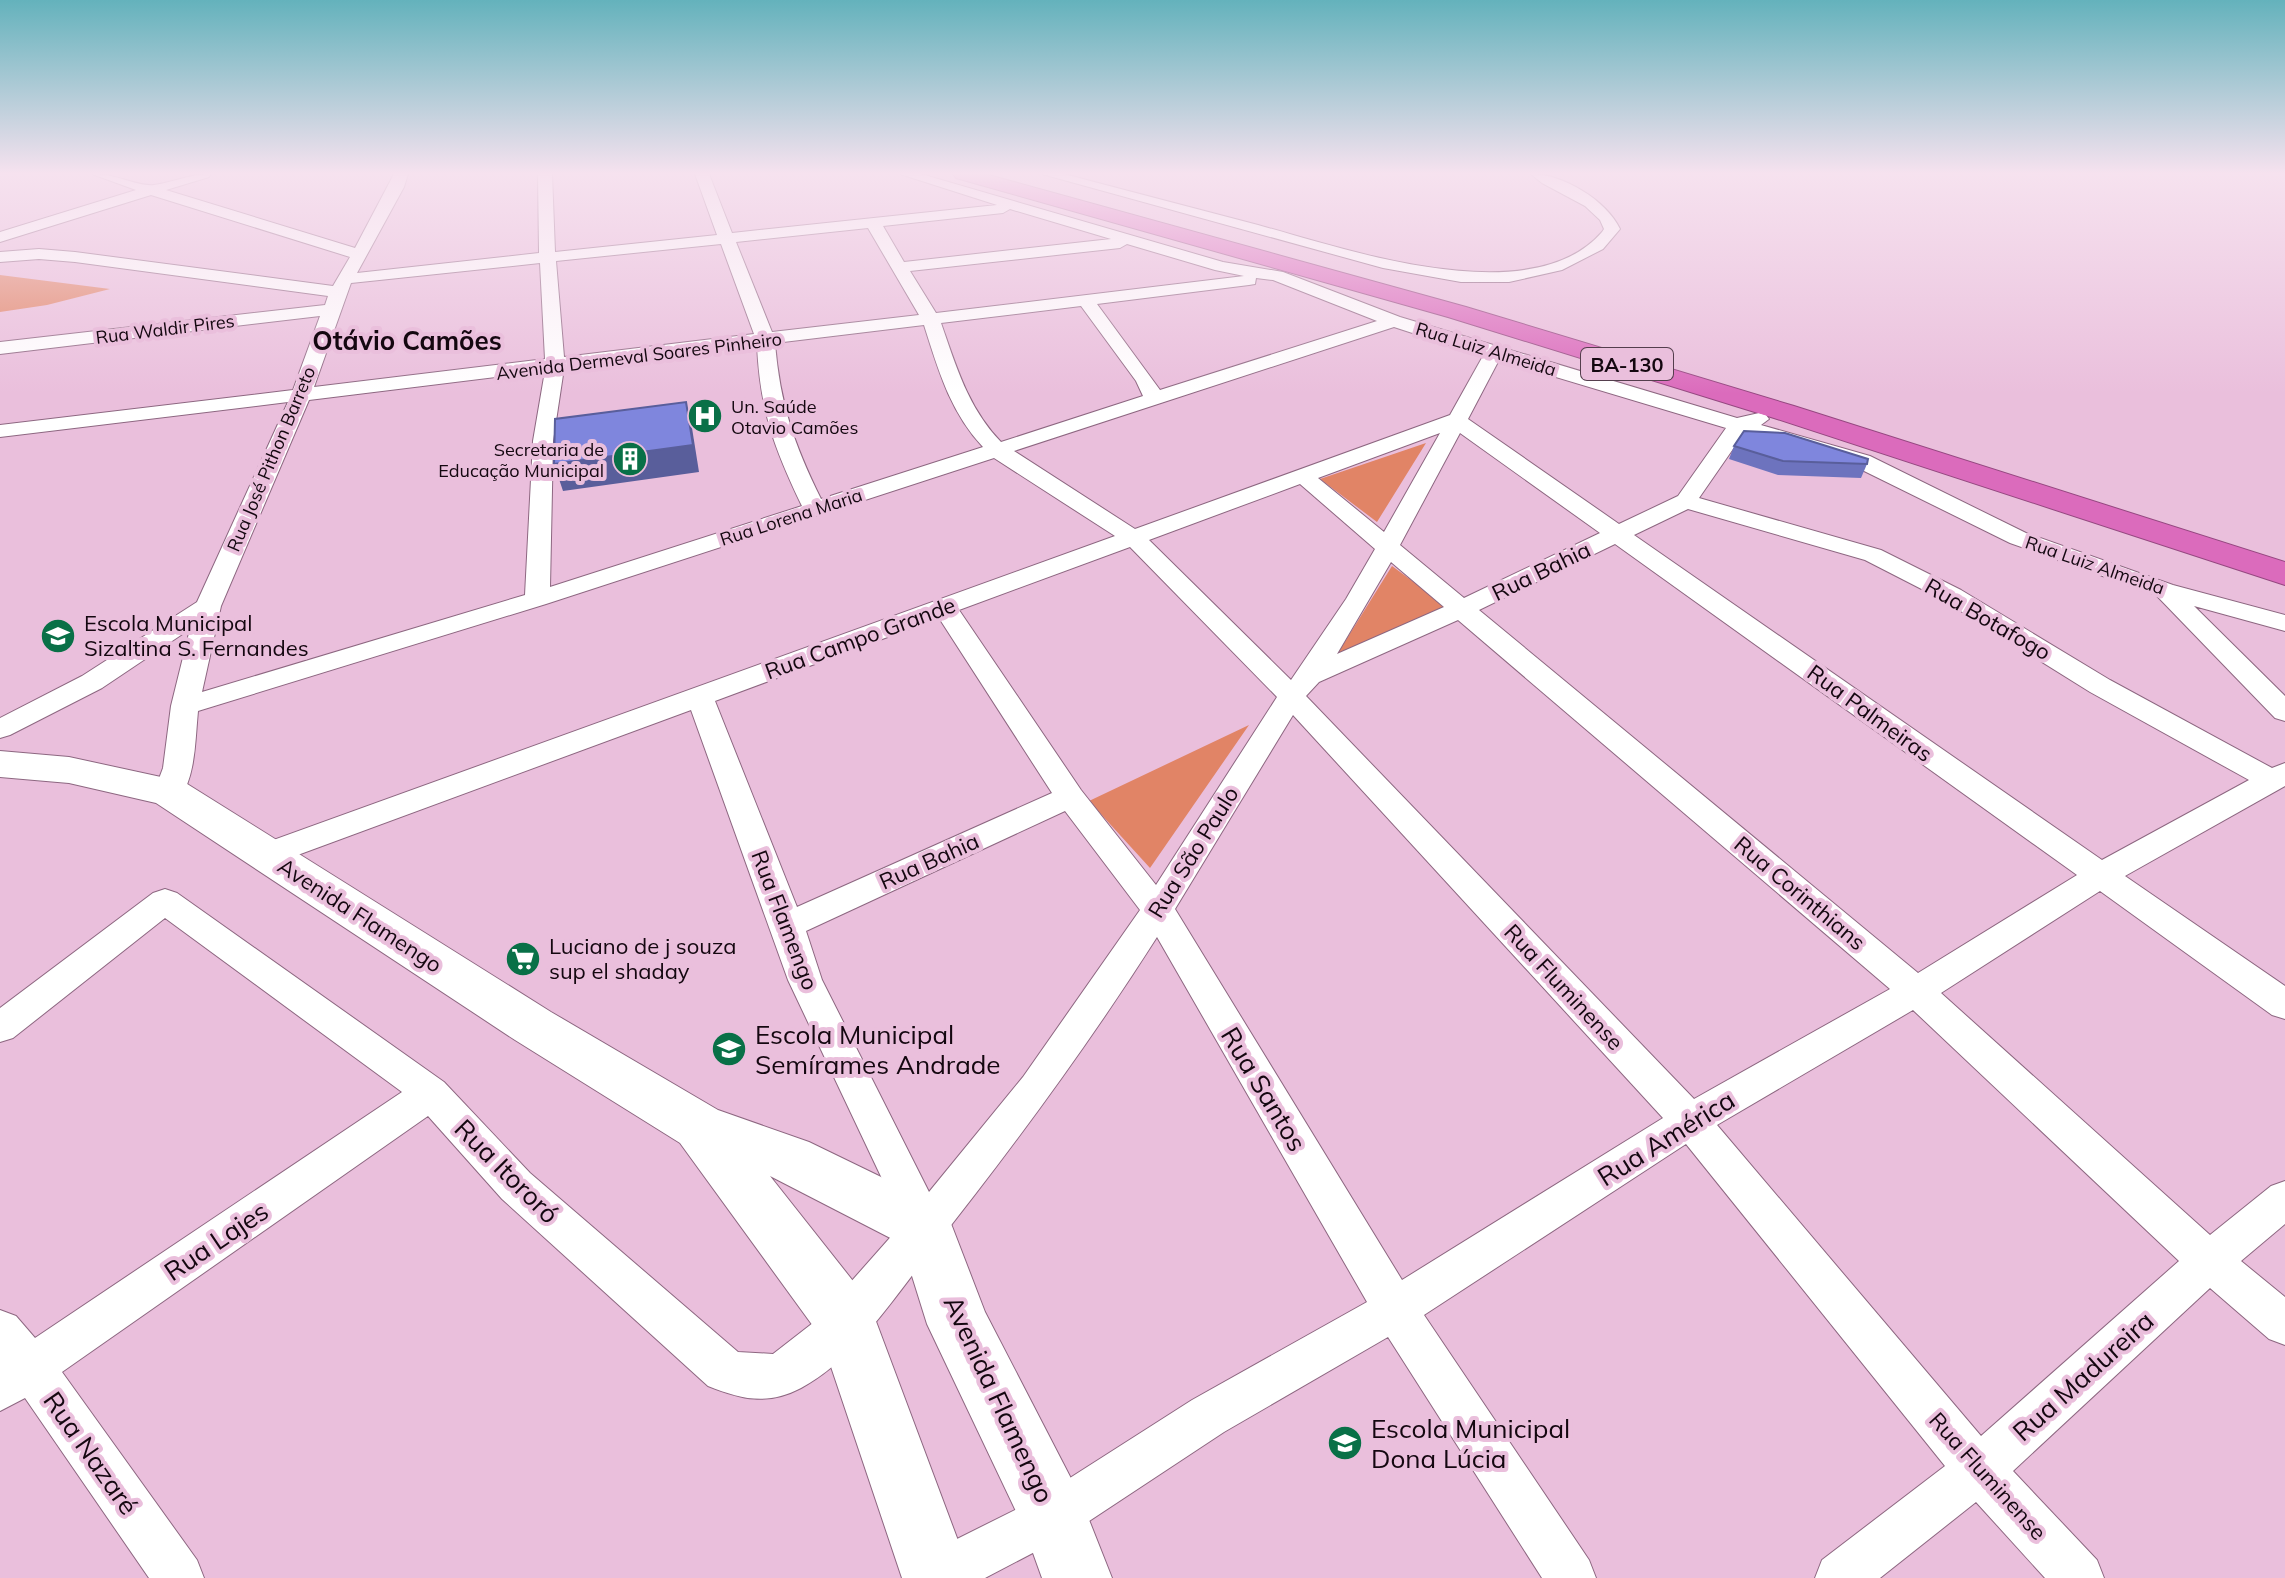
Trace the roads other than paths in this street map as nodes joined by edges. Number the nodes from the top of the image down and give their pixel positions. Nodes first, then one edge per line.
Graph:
1 (8, 248) edge
2 (336, 248) edge
3 (361, 248) edge
4 (547, 248) edge
5 (640, 248) edge
6 (730, 248) edge
7 (888, 248) edge
8 (1077, 248) edge
9 (1159, 248) edge
10 (1233, 248) edge
11 (1328, 248) edge
12 (1593, 248) edge
13 (39, 254) junction
14 (357, 254) junction
15 (0, 257) edge
16 (547, 258) junction
17 (900, 267) junction
18 (1325, 273) junction
19 (1277, 276) junction
20 (337, 293) junction
21 (1087, 302) junction
22 (932, 321) junction
23 (1394, 321) junction
24 (766, 341) junction
25 (0, 348) edge
26 (1494, 353) junction
27 (555, 366) junction
28 (301, 396) junction
29 (1154, 398) junction
30 (1784, 412) junction
31 (1455, 420) junction
32 (1740, 423) junction
33 (0, 431) edge
34 (997, 450) junction
35 (1302, 475) junction
36 (1686, 501) junction
37 (815, 510) junction
38 (1619, 534) junction
39 (1134, 538) junction
40 (1387, 549) junction
41 (2285, 574) edge
42 (2164, 590) junction
43 (537, 599) junction
44 (208, 606) junction
45 (945, 608) junction
46 (1461, 609) junction
47 (2285, 623) edge
48 (1300, 687) junction
49 (699, 695) junction
50 (185, 706) junction
51 (2285, 712) edge
52 (0, 729) edge
53 (0, 764) edge
54 (2278, 776) edge
55 (169, 792) junction
56 (1070, 797) junction
57 (265, 855) junction
58 (2099, 876) junction
59 (1158, 910) junction
60 (787, 925) junction
61 (1916, 991) junction
62 (2285, 1005) edge
63 (0, 1028) edge
64 (431, 1093) junction
65 (1690, 1121) junction
66 (699, 1127) junction
67 (2285, 1199) edge
68 (925, 1227) junction
69 (2209, 1261) junction
70 (1395, 1309) junction
71 (846, 1321) junction
72 (2285, 1324) edge
73 (0, 1331) edge
74 (16, 1377) edge
75 (1979, 1470) junction
76 (1054, 1516) junction
77 (935, 1577) edge
78 (179, 1578) edge
79 (1077, 1578) edge
80 (1571, 1578) edge
81 (1840, 1578) edge
82 (2079, 1578) edge

1 - 13 street
2 - 14 street
3 - 14 street, Rua José Pithon Barreto
4 - 16 street
5 - 16 street
6 - 24 street
7 - 17 street, Rua Fluminense
8 - 17 street
9 - 19 street, Rua Luiz Almeida
10 - 18 highway, BA-130
11 - 12 street
13 - 15 street
13 - 20 street
14 - 20 street, Rua José Pithon Barreto
16 - 20 street
16 - 27 street
17 - 22 street, Rua Fluminense
18 - 19 street
18 - 30 highway, BA-130
19 - 21 street, Avenida Dermeval Soares Pinheiro
19 - 23 street, Rua Luiz Almeida
20 - 25 street, Rua Waldir Pires
20 - 28 street, Rua José Pithon Barreto
21 - 22 street, Avenida Dermeval Soares Pinheiro
21 - 29 street
22 - 24 street, Avenida Dermeval Soares Pinheiro
22 - 34 street, Rua Fluminense
23 - 26 street, Rua Luiz Almeida
23 - 29 street, Rua Lorena Maria
24 - 27 street, Avenida Dermeval Soares Pinheiro
24 - 37 street
26 - 31 street, Rua São Paulo
26 - 32 street, Rua Luiz Almeida
27 - 28 street, Avenida Dermeval Soares Pinheiro
27 - 43 street
28 - 33 street, Avenida Dermeval Soares Pinheiro
28 - 44 street, Rua José Pithon Barreto
29 - 34 street, Rua Lorena Maria
30 - 32 street
30 - 41 highway, BA-130
31 - 35 street, Rua Campo Grande
31 - 38 street, Rua Palmeiras
31 - 40 street, Rua São Paulo
32 - 36 street, Rua Bahia
32 - 42 street, Rua Luiz Almeida
34 - 37 street, Rua Lorena Maria
34 - 39 street, Rua Fluminense
35 - 39 street, Rua Campo Grande
35 - 40 street, Rua Corinthians
36 - 38 street, Rua Bahia
36 - 54 street, Rua Botafogo
37 - 43 street, Rua Lorena Maria
38 - 46 street, Rua Bahia
38 - 58 street, Rua Palmeiras
39 - 45 street, Rua Campo Grande
39 - 48 street, Rua Fluminense
40 - 46 street, Rua Corinthians
40 - 48 street, Rua São Paulo
42 - 47 street, Rua Luiz Almeida
42 - 51 street
43 - 50 street, Rua Lorena Maria
44 - 50 street, Rua José Pithon Barreto
44 - 52 street
45 - 49 street, Rua Campo Grande
45 - 56 street, Rua Santos
46 - 48 street, Rua Bahia
46 - 61 street, Rua Corinthians
48 - 59 street, Rua São Paulo
48 - 65 street, Rua Fluminense
49 - 57 street, Rua Campo Grande
49 - 60 street, Rua Flamengo
50 - 55 street, Rua José Pithon Barreto
53 - 55 street, Avenida Flamengo
54 - 58 street, Rua América
55 - 57 street, Avenida Flamengo
56 - 59 street, Rua Santos
56 - 60 street, Rua Bahia
57 - 66 street, Avenida Flamengo
58 - 61 street, Rua América
58 - 62 street, Rua Palmeiras
59 - 68 street, Rua São Paulo
59 - 70 street, Rua Santos
60 - 68 street, Rua Flamengo
61 - 65 street, Rua América
61 - 69 street, Rua Corinthians
63 - 64 street, Rua Itororó
64 - 71 street, Rua Itororó
64 - 74 street, Rua Lajes
65 - 70 street, Rua América
65 - 75 street, Rua Fluminense
66 - 68 street, Avenida Flamengo
66 - 71 street, Avenida Flamengo
67 - 69 street, Rua Madureira
68 - 71 street, Rua São Paulo
68 - 76 street, Avenida Flamengo
69 - 72 street, Rua Corinthians
69 - 75 street, Rua Madureira
70 - 76 street, Rua América
70 - 80 street, Rua Santos
71 - 77 street, Avenida Flamengo
73 - 74 street, Rua Nazaré
74 - 78 street, Rua Nazaré
75 - 81 street, Rua Madureira
75 - 82 street, Rua Fluminense
76 - 77 street, Rua América
76 - 79 street, Avenida Flamengo

